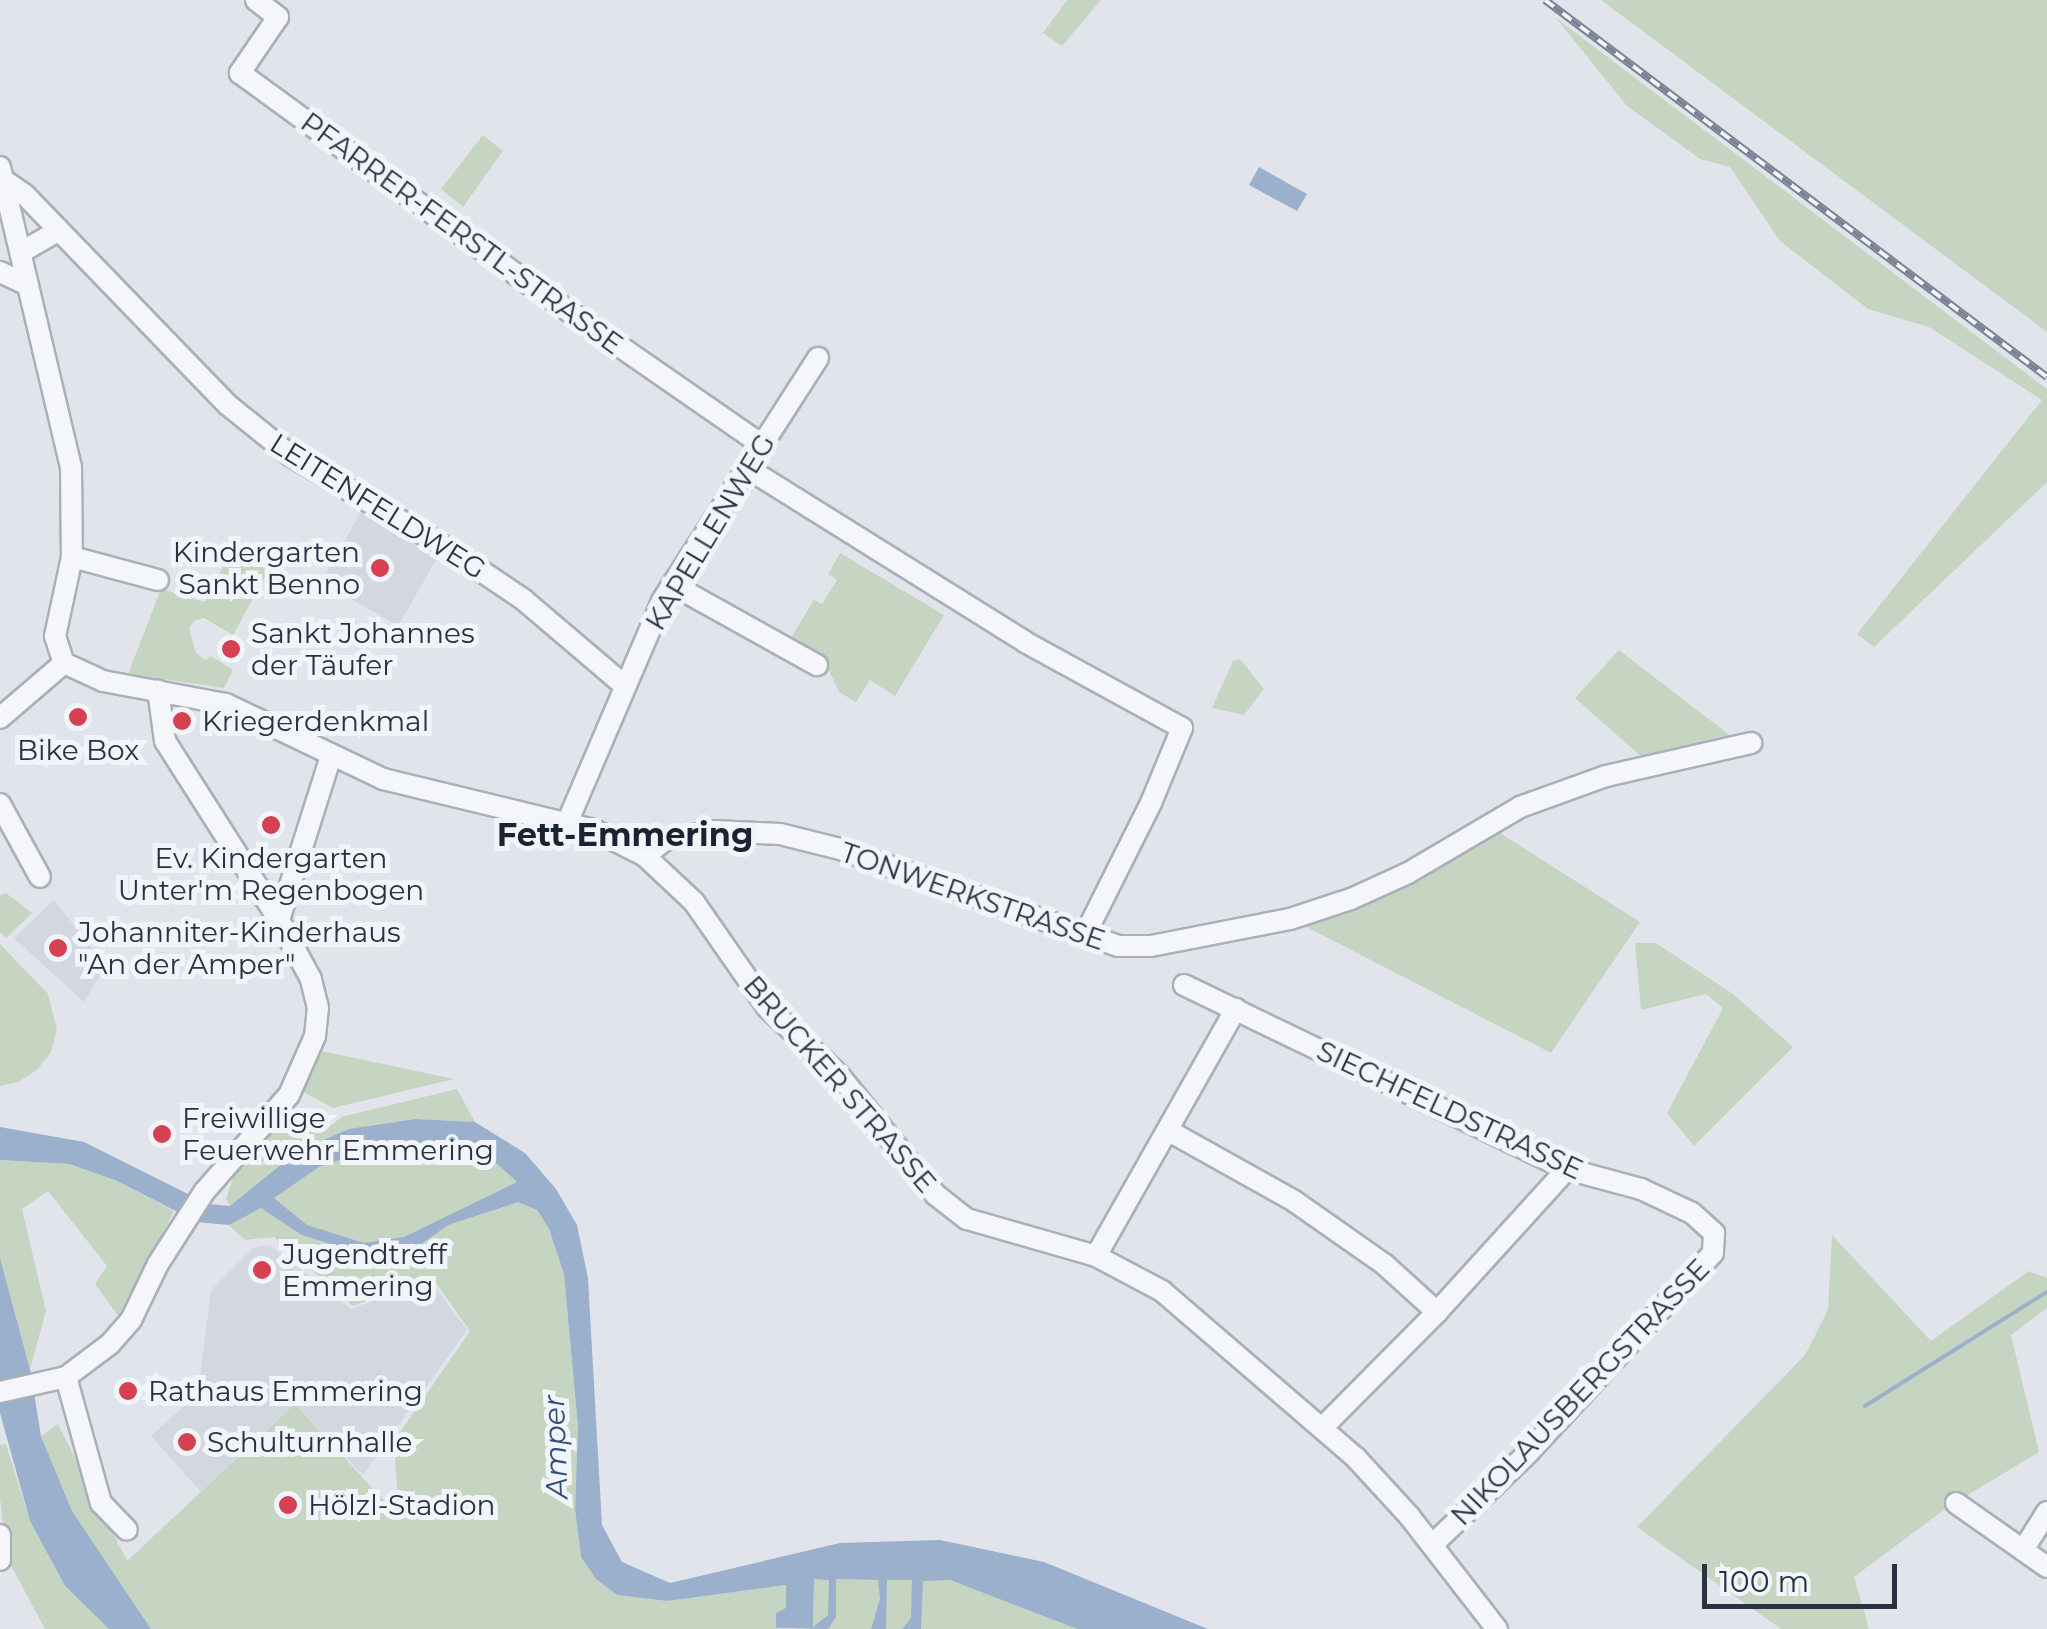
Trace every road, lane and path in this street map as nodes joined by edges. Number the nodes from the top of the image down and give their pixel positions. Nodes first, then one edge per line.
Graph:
1 (256, 0) edge
2 (3, 174) edge
3 (58, 231) junction
4 (23, 251) junction
5 (0, 272) edge
6 (28, 285) junction
7 (818, 358) dead end
8 (762, 445) junction
9 (748, 468) junction
10 (72, 557) junction
11 (158, 580) dead end
12 (673, 585) junction
13 (64, 663) junction
14 (816, 664) dead end
15 (624, 685) junction
16 (158, 690) junction
17 (0, 718) edge
18 (1751, 743) dead end
19 (331, 756) junction
20 (0, 804) edge
21 (567, 822) junction
22 (646, 856) junction
23 (40, 878) dead end
24 (279, 920) junction
25 (1085, 934) junction
26 (1184, 985) dead end
27 (1236, 1009) junction
28 (1169, 1130) junction
29 (1567, 1169) junction
30 (1714, 1234) joint
31 (1096, 1256) junction
32 (1437, 1312) junction
33 (66, 1377) junction
34 (0, 1392) edge
35 (1322, 1428) junction
36 (1956, 1503) dead end
37 (2047, 1512) edge
38 (127, 1530) dead end
39 (0, 1536) edge
40 (1432, 1545) junction
41 (2023, 1550) junction
42 (0, 1560) edge
43 (2047, 1567) edge
44 (1497, 1629) edge

1 - 8 street, PFARRER-FERSTL-STRASSE
2 - 3 street, LEITENFELDWEG
2 - 4 street
3 - 4 street
3 - 15 street, LEITENFELDWEG
4 - 6 street
5 - 6 street
6 - 10 street
7 - 8 street, KAPELLENWEG
8 - 9 street, KAPELLENWEG
9 - 12 street, KAPELLENWEG
9 - 25 street
10 - 11 street
10 - 13 street
12 - 14 street
12 - 15 street, KAPELLENWEG
13 - 16 street, BRUCKER STRASSE
13 - 17 street
15 - 21 street, KAPELLENWEG
16 - 19 street, BRUCKER STRASSE
16 - 24 street
18 - 25 street, TONWERKSTRASSE
19 - 21 street, BRUCKER STRASSE
19 - 24 street
20 - 23 street
21 - 22 street, BRUCKER STRASSE
22 - 25 street, TONWERKSTRASSE
22 - 31 street, BRUCKER STRASSE
24 - 33 street
26 - 27 street, SIECHFELDSTRASSE
27 - 28 street
27 - 29 street, SIECHFELDSTRASSE
28 - 31 street
28 - 32 street
29 - 30 street, SIECHFELDSTRASSE
29 - 32 street
30 - 40 street, NIKOLAUSBERGSTRASSE
31 - 35 street, BRUCKER STRASSE
32 - 35 street
33 - 34 street
33 - 38 street
35 - 40 street, BRUCKER STRASSE
36 - 41 street
37 - 41 street
39 - 42 street
40 - 44 street, BRUCKER STRASSE
41 - 43 street

